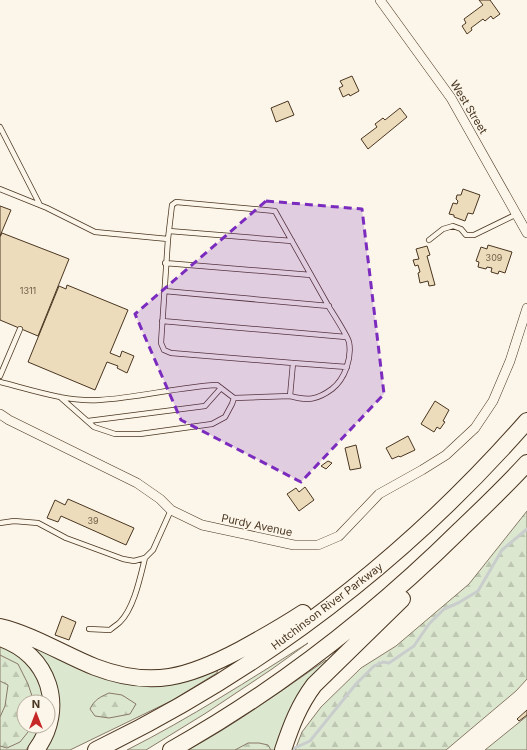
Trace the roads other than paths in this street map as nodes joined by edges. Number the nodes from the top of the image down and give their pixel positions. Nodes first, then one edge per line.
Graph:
1 (380, 0) edge
2 (0, 127) edge
3 (0, 189) edge
4 (40, 205) junction
5 (517, 214) junction
6 (169, 231) junction
7 (527, 233) edge
8 (168, 239) junction
9 (429, 240) dead end
10 (292, 241) junction
11 (165, 263) junction
12 (311, 274) junction
13 (164, 291) junction
14 (329, 306) junction
15 (527, 308) edge
16 (162, 321) junction
17 (20, 329) dead end
18 (346, 337) junction
19 (292, 363) junction
20 (347, 367) junction
21 (0, 376) edge
22 (0, 382) edge
23 (221, 388) junction
24 (59, 396) junction
25 (290, 396) junction
26 (234, 398) junction
27 (0, 414) edge
28 (88, 421) junction
29 (527, 421) edge
30 (527, 463) edge
31 (513, 479) junction
32 (171, 510) junction
33 (0, 523) edge
34 (145, 558) junction
35 (377, 569) junction
36 (0, 627) edge
37 (89, 629) dead end
38 (0, 638) edge
39 (36, 750) edge
40 (96, 750) edge
41 (171, 750) edge
42 (283, 750) edge

1 - 5 street, West Street
2 - 4 lane
3 - 4 lane
4 - 8 lane
5 - 7 street, West Street
5 - 9 lane
6 - 8 lane
6 - 10 lane
6 - 10 lane
8 - 11 lane
10 - 12 lane
11 - 12 lane
11 - 13 lane
12 - 14 lane
13 - 14 lane
13 - 16 lane
14 - 18 lane
15 - 32 street, Purdy Avenue
16 - 18 lane
16 - 19 lane
17 - 21 lane
18 - 20 lane
19 - 20 lane
19 - 25 lane
20 - 25 lane
22 - 24 lane
23 - 24 lane
23 - 26 lane
23 - 28 lane
24 - 28 lane
25 - 26 lane
26 - 28 lane
27 - 32 street, Purdy Avenue
29 - 35 highway, Hutchinson River Parkway
30 - 31 highway
31 - 41 highway
31 - 42 highway
32 - 34 lane
33 - 34 lane
34 - 37 lane
35 - 36 highway
35 - 40 highway, Hutchinson River Parkway
38 - 39 highway

